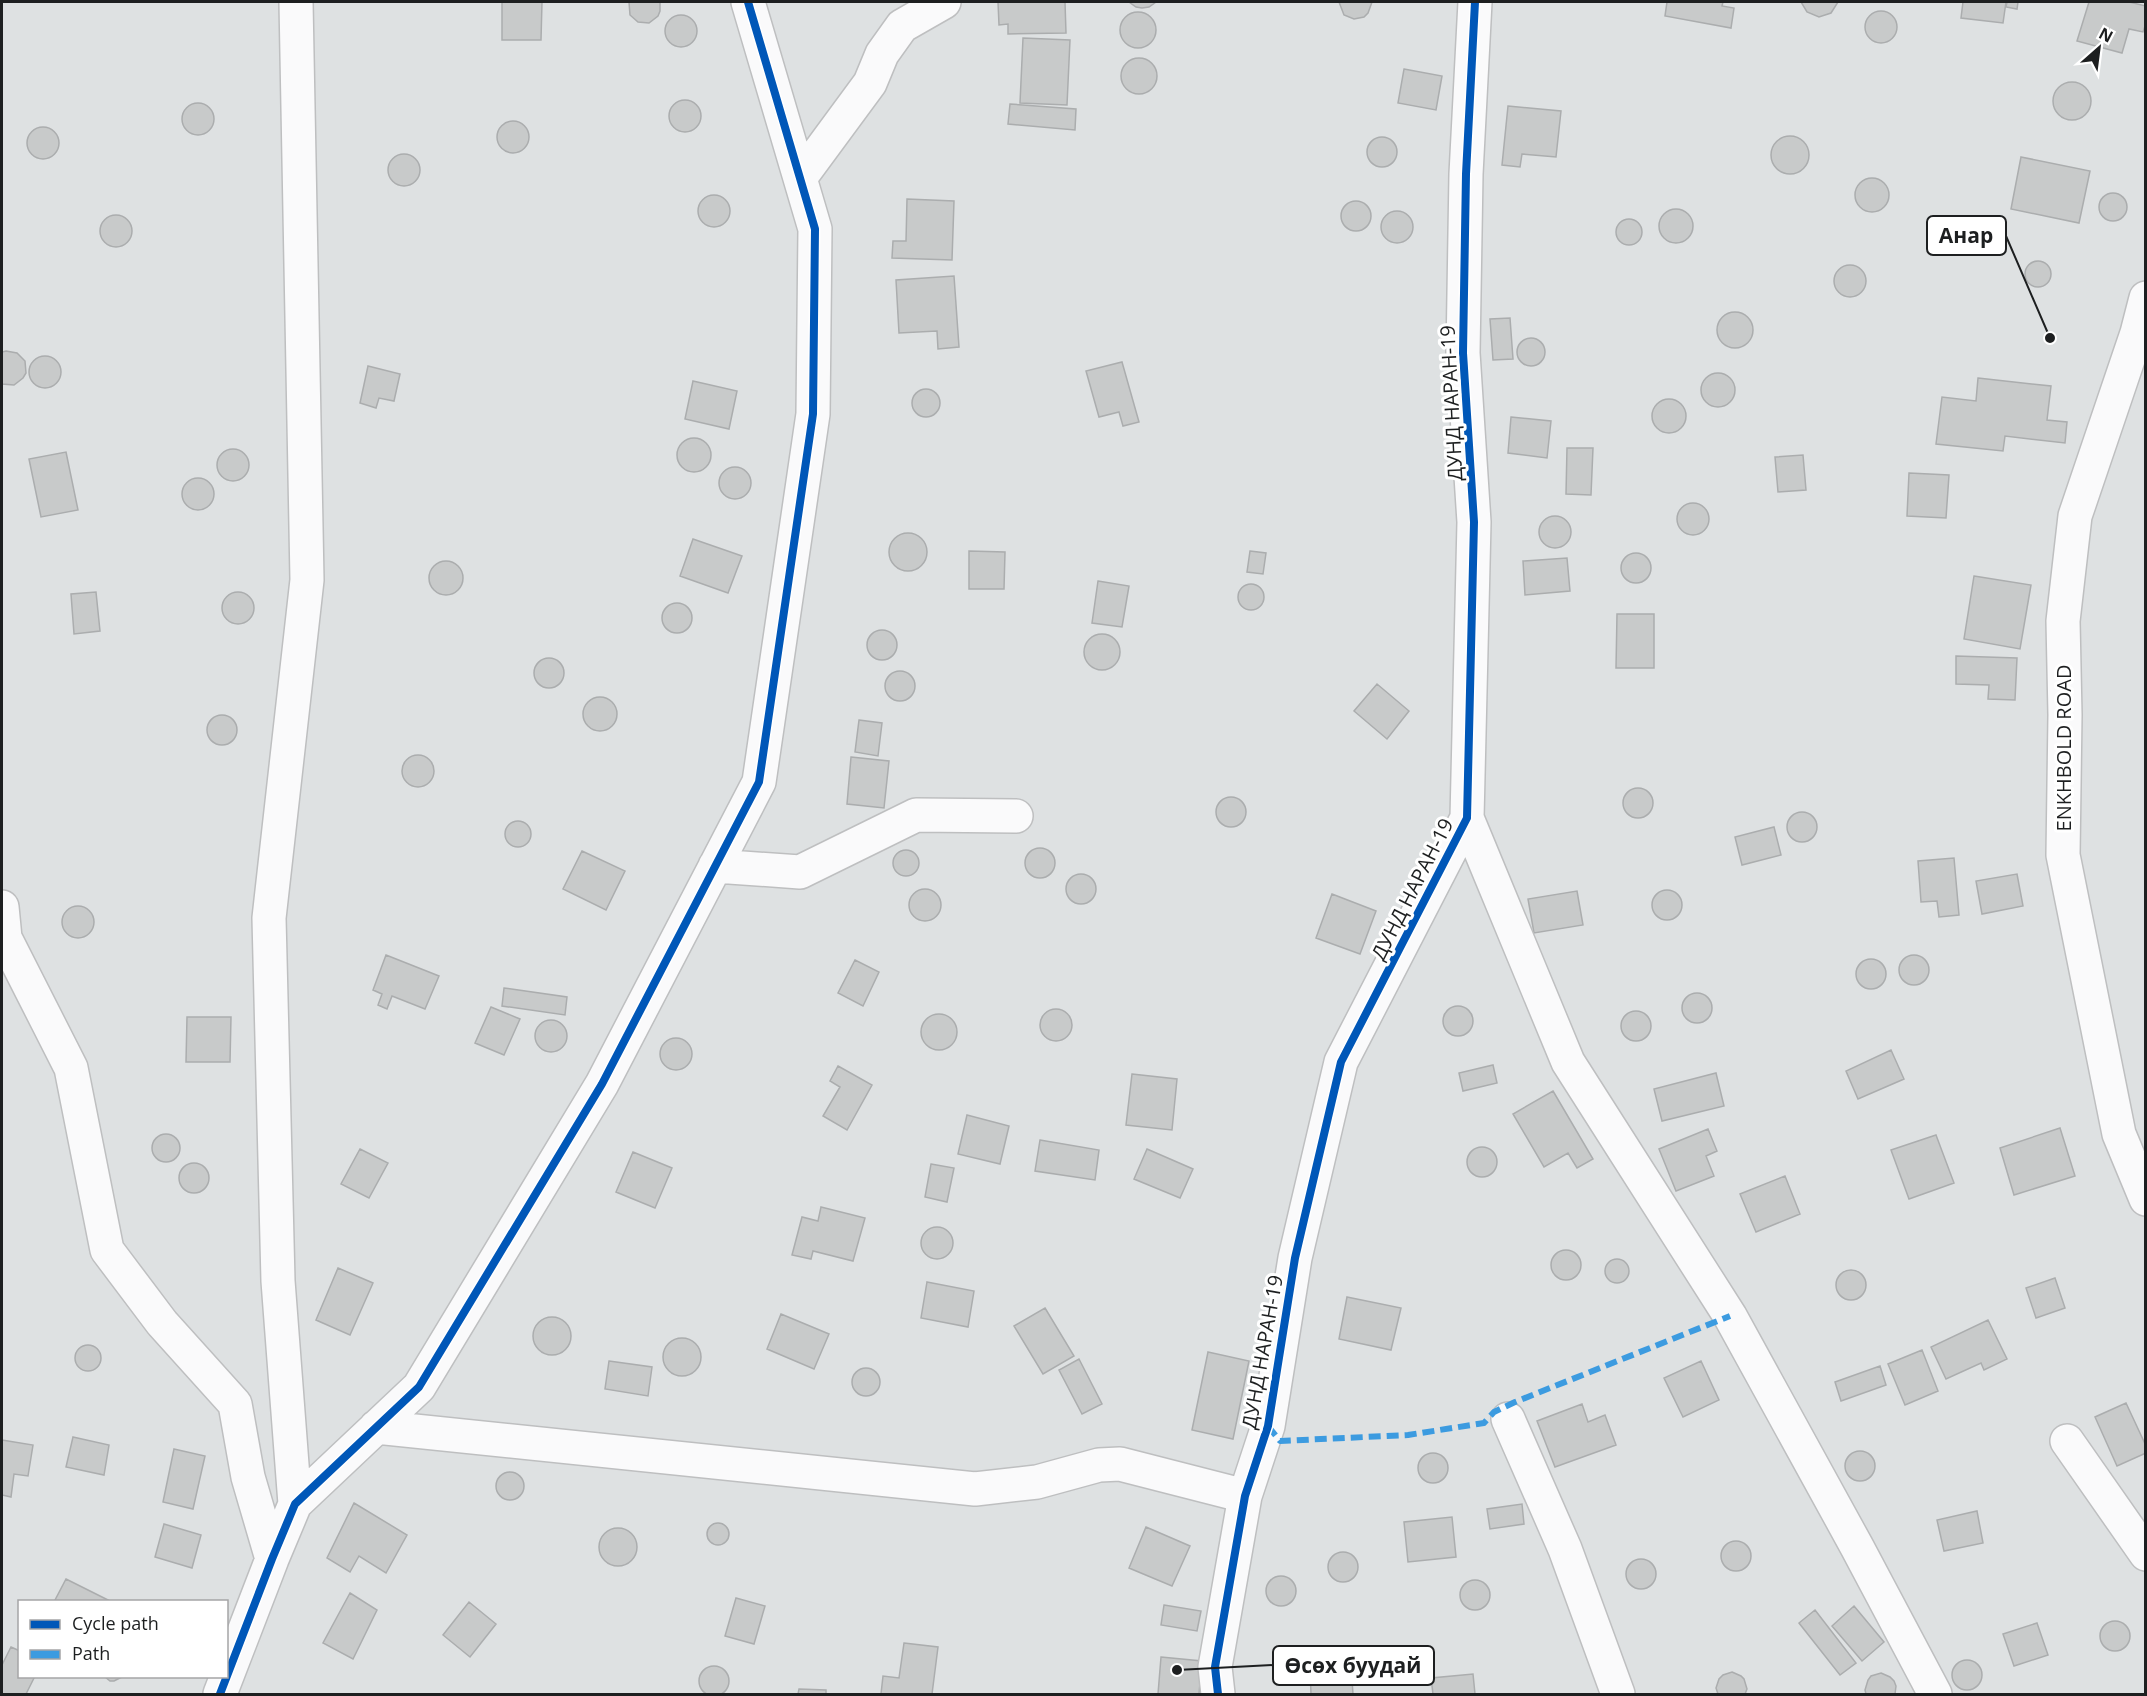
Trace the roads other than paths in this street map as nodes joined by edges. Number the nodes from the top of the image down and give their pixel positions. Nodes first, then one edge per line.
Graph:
1 (296, 2) edge
2 (748, 2) edge
3 (944, 2) edge
4 (1475, 2) edge
5 (800, 178) junction
6 (2145, 298) edge
7 (1016, 816) dead end
8 (1467, 818) junction
9 (715, 866) junction
10 (2, 907) edge
11 (2145, 1199) edge
12 (1508, 1419) dead end
13 (376, 1427) junction
14 (2067, 1441) dead end
15 (1245, 1496) junction
16 (295, 1504) junction
17 (2145, 1554) edge
18 (272, 1559) junction
19 (228, 1674) edge
20 (226, 1678) edge
21 (220, 1695) edge
22 (1218, 1695) edge
23 (1618, 1695) edge
24 (1935, 1695) edge

1 - 16 street
2 - 5 street
3 - 5 street
4 - 8 street, ДУНД НАРАН-19
5 - 9 street
6 - 11 street, ENKHBOLD ROAD
7 - 9 street
8 - 15 street, ДУНД НАРАН-19
8 - 24 street
9 - 13 street
10 - 18 street
12 - 23 street
13 - 15 street
13 - 16 street
14 - 17 street
15 - 22 street, ДУНД НАРАН-19
16 - 18 street
18 - 19 street
20 - 21 street

